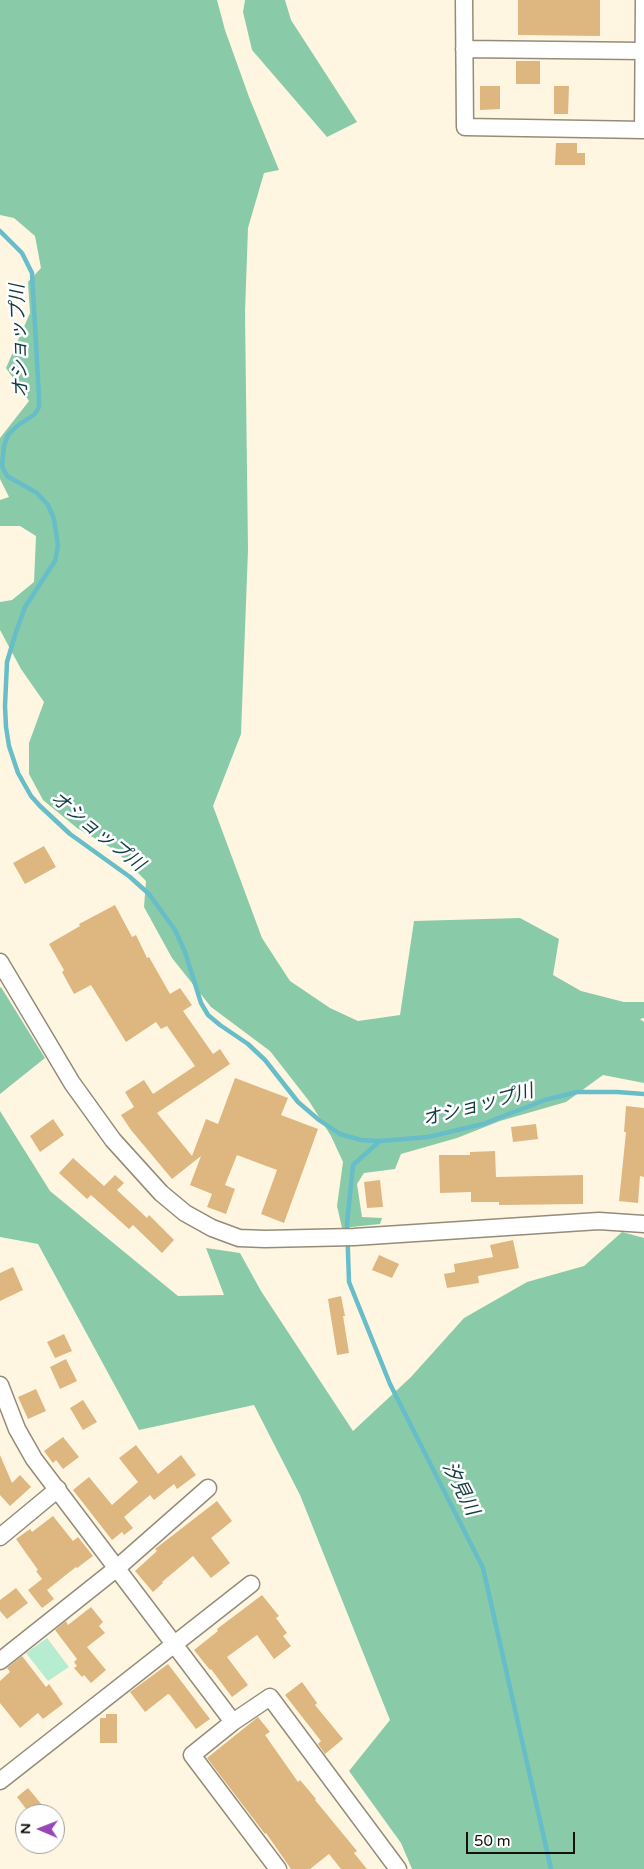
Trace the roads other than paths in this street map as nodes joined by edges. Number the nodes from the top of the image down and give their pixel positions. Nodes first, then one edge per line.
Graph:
1 (464, 0) edge
2 (644, 0) edge
3 (464, 49) junction
4 (644, 51) edge
5 (643, 130) edge
6 (0, 962) edge
7 (644, 1224) edge
8 (0, 1385) edge
9 (208, 1488) dead end
10 (58, 1490) junction
11 (0, 1537) edge
12 (117, 1568) junction
13 (251, 1584) dead end
14 (176, 1644) junction
15 (0, 1661) edge
16 (234, 1722) junction
17 (0, 1781) edge
18 (278, 1869) edge
19 (398, 1869) edge

1 - 3 street
2 - 4 street
3 - 4 street
3 - 5 street
4 - 5 street
6 - 7 street
8 - 10 street
9 - 12 street
10 - 11 street
10 - 12 street
12 - 14 street
12 - 15 street
13 - 14 street
14 - 16 street
14 - 17 street
16 - 18 street
16 - 19 street

